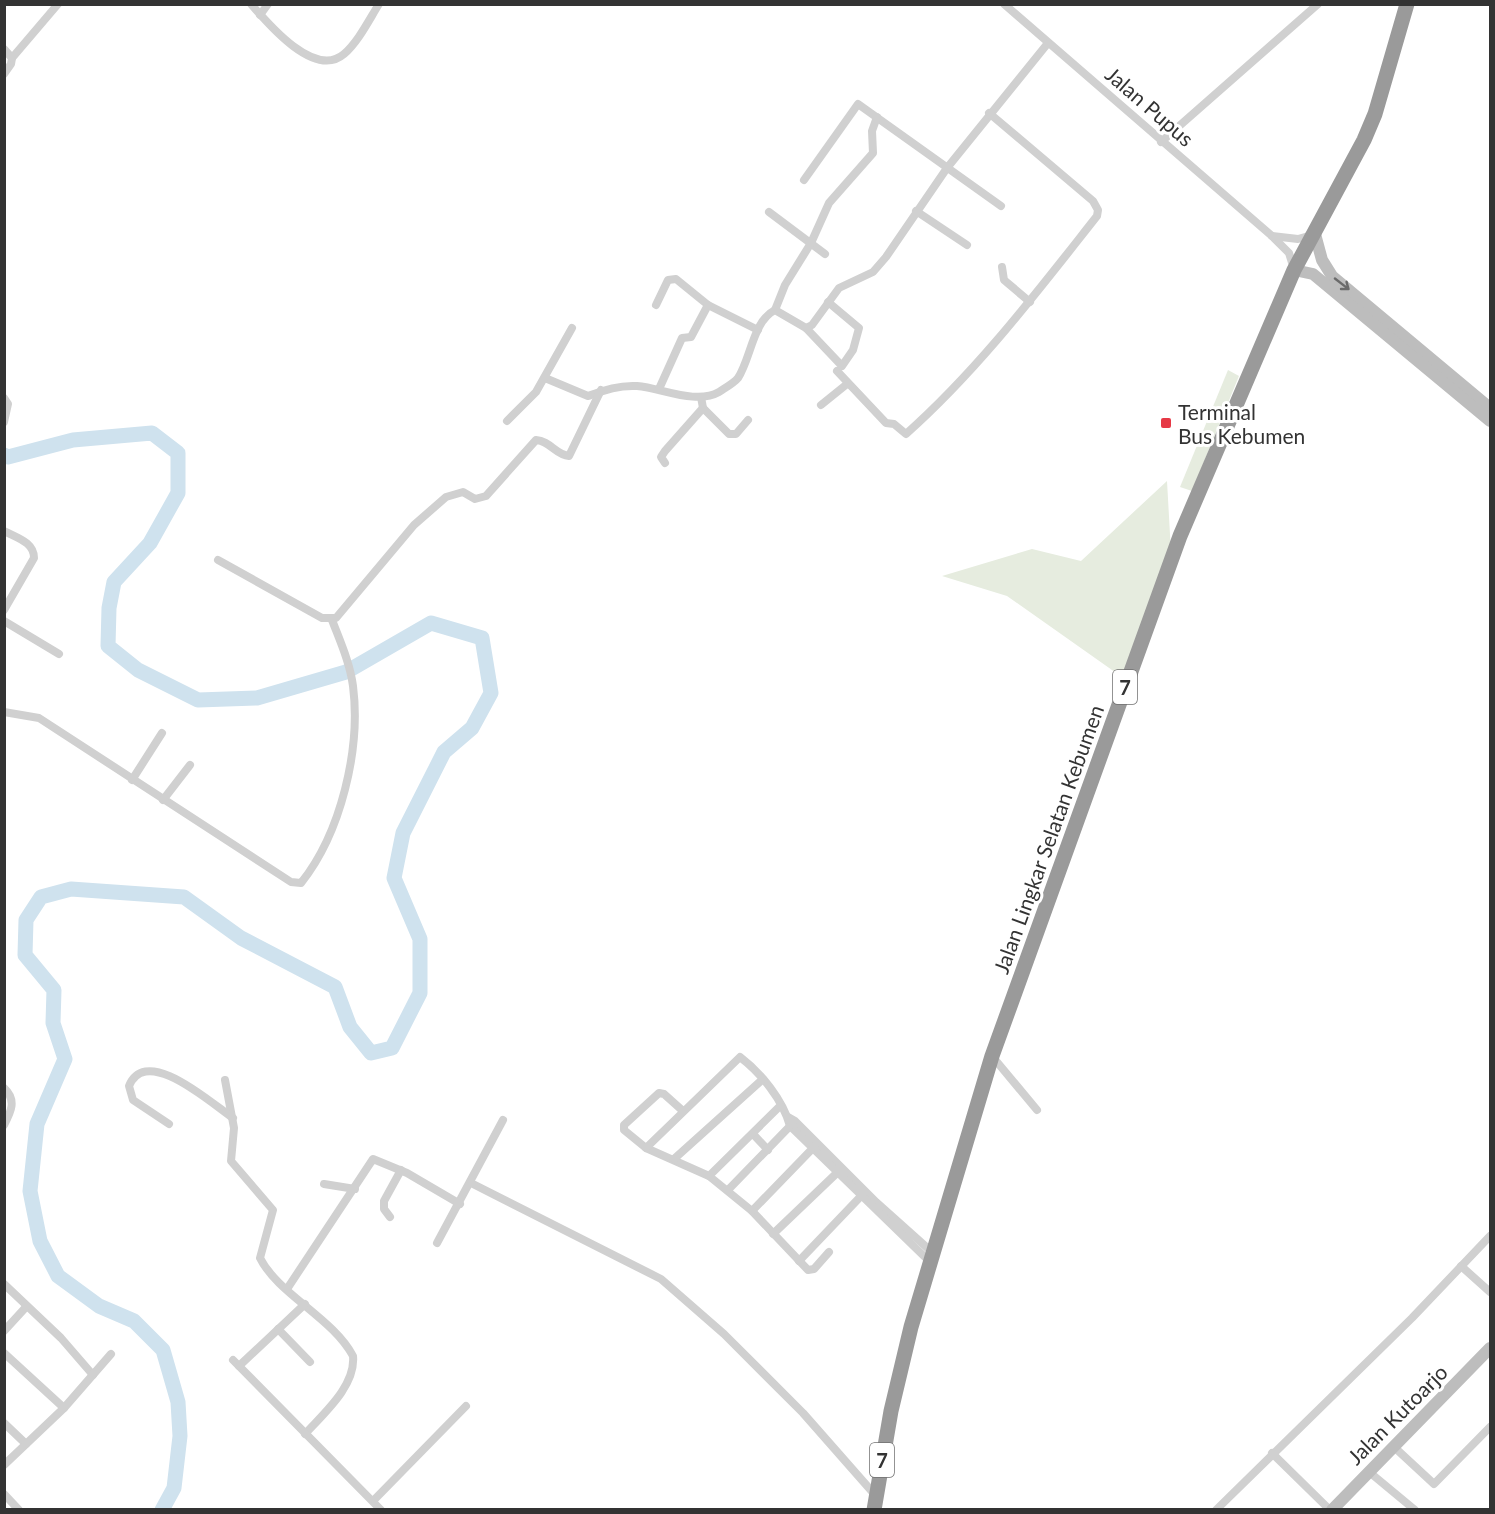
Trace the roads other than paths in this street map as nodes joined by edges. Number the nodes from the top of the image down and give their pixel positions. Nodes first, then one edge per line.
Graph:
1 (58, 4) edge
2 (251, 4) edge
3 (268, 4) edge
4 (379, 4) edge
5 (1004, 4) edge
6 (1318, 4) edge
7 (1407, 4) edge
8 (260, 15) junction
9 (1048, 43) junction
10 (4, 49) edge
11 (12, 58) junction
12 (4, 74) edge
13 (989, 113) junction
14 (878, 117) junction
15 (1161, 142) junction
16 (947, 168) junction
17 (804, 180) dead end
18 (1001, 206) dead end
19 (916, 211) junction
20 (769, 212) dead end
21 (1315, 234) junction
22 (1272, 236) junction
23 (811, 243) junction
24 (967, 245) dead end
25 (825, 254) dead end
26 (1002, 267) dead end
27 (1294, 270) junction
28 (828, 302) junction
29 (1030, 302) junction
30 (656, 305) dead end
31 (708, 305) junction
32 (775, 310) junction
33 (572, 328) dead end
34 (806, 328) junction
35 (758, 330) junction
36 (837, 369) junction
37 (545, 378) junction
38 (847, 384) junction
39 (660, 389) junction
40 (601, 390) junction
41 (701, 397) junction
42 (4, 398) edge
43 (821, 405) dead end
44 (704, 408) junction
45 (1491, 408) edge
46 (748, 420) dead end
47 (507, 421) dead end
48 (1491, 421) edge
49 (4, 422) edge
50 (664, 463) dead end
51 (4, 531) edge
52 (218, 560) dead end
53 (4, 610) edge
54 (332, 620) junction
55 (4, 621) edge
56 (59, 654) dead end
57 (4, 712) edge
58 (162, 733) dead end
59 (190, 765) dead end
60 (132, 780) junction
61 (164, 800) junction
62 (992, 1056) junction
63 (763, 1079) junction
64 (225, 1080) dead end
65 (4, 1088) edge
66 (780, 1106) junction
67 (1037, 1110) dead end
68 (682, 1111) junction
69 (233, 1118) junction
70 (503, 1120) dead end
71 (791, 1122) junction
72 (169, 1124) dead end
73 (4, 1125) edge
74 (753, 1134) junction
75 (814, 1147) junction
76 (646, 1148) junction
77 (768, 1150) junction
78 (674, 1159) junction
79 (401, 1170) junction
80 (839, 1171) junction
81 (709, 1176) junction
82 (471, 1183) junction
83 (324, 1184) dead end
84 (355, 1189) junction
85 (728, 1191) junction
86 (863, 1195) junction
87 (460, 1204) junction
88 (752, 1211) junction
89 (390, 1217) dead end
90 (773, 1234) junction
91 (1491, 1236) edge
92 (437, 1243) dead end
93 (829, 1252) dead end
94 (931, 1258) junction
95 (799, 1261) junction
96 (1461, 1266) junction
97 (4, 1284) edge
98 (287, 1289) junction
99 (1491, 1293) edge
100 (305, 1304) junction
101 (26, 1307) junction
102 (278, 1329) junction
103 (4, 1331) edge
104 (1491, 1348) edge
105 (4, 1353) edge
106 (111, 1354) dead end
107 (310, 1362) dead end
108 (93, 1375) junction
109 (466, 1406) dead end
110 (64, 1408) junction
111 (4, 1423) edge
112 (1490, 1428) edge
113 (306, 1434) junction
114 (26, 1444) junction
115 (1393, 1446) junction
116 (1272, 1453) junction
117 (4, 1465) edge
118 (1368, 1471) junction
119 (4, 1494) edge
120 (374, 1500) junction
121 (875, 1503) edge
122 (19, 1509) edge
123 (381, 1509) edge
124 (1216, 1509) edge
125 (1331, 1509) edge
126 (1414, 1509) edge

1 - 11 street
2 - 8 street
3 - 8 street
4 - 8 street
5 - 9 street, Jalan Pupus
6 - 15 street
7 - 21 highway, Jalan Lingkar Selatan Kebumen / 7
9 - 13 street
9 - 15 street, Jalan Pupus
10 - 11 street
11 - 12 street
13 - 16 street
13 - 29 street
14 - 16 street
14 - 17 street
14 - 23 street
15 - 22 street, Jalan Pupus
16 - 18 street
16 - 19 street
19 - 24 street
19 - 28 street
20 - 23 street
21 - 22 street
21 - 27 highway, Jalan Lingkar Selatan Kebumen / 7
21 -> 45 street
22 - 27 street, Jalan Pupus
23 - 25 street
23 - 32 street
26 - 29 street
27 - 48 street
27 - 62 highway, Jalan Lingkar Selatan Kebumen / 7
28 - 34 street
28 - 36 street
29 - 38 street
30 - 31 street
31 - 35 street
31 - 39 street
32 - 34 street
32 - 35 street
33 - 37 street
34 - 36 street
35 - 41 street
36 - 38 street
37 - 40 street
37 - 47 street
38 - 43 street
39 - 40 street
39 - 41 street
40 - 54 street
41 - 44 street
42 - 49 street
44 - 46 street
44 - 50 street
51 - 53 street
52 - 54 street
54 - 61 street
55 - 56 street
57 - 60 street
58 - 60 street
59 - 61 street
60 - 61 street
62 - 67 street
62 - 94 highway, Jalan Lingkar Selatan Kebumen / 7
63 - 66 street
63 - 68 street
63 - 78 street
64 - 69 street
65 - 73 street
66 - 71 street
66 - 74 street
68 - 76 street
68 - 76 street
69 - 72 street
69 - 98 street
70 - 82 street
71 - 75 street
71 - 77 street
74 - 77 street
74 - 81 street
75 - 80 street
75 - 88 street
76 - 78 street
77 - 85 street
78 - 81 street
79 - 84 street
79 - 87 street
79 - 89 street
80 - 86 street
80 - 90 street
81 - 85 street
82 - 87 street
82 - 121 street
83 - 84 street
84 - 98 street
85 - 88 street
86 - 94 street
86 - 95 street
87 - 92 street
88 - 90 street
90 - 95 street
91 - 96 street
93 - 95 street
94 - 121 highway, Jalan Lingkar Selatan Kebumen / 7
96 - 99 street
96 - 116 street
97 - 101 street
98 - 100 street
100 - 102 street
100 - 113 street
101 - 103 street
101 - 108 street
102 - 107 street
102 - 113 street
104 - 115 street, Jalan Kutoarjo
105 - 110 street
106 - 108 street
108 - 110 street
109 - 120 street
110 - 114 street
111 - 114 street
112 - 115 street
113 - 120 street
114 - 117 street
115 - 118 street, Jalan Kutoarjo
116 - 124 street
116 - 125 street
118 - 125 street, Jalan Kutoarjo
118 - 126 street
119 - 122 street
120 - 123 street

